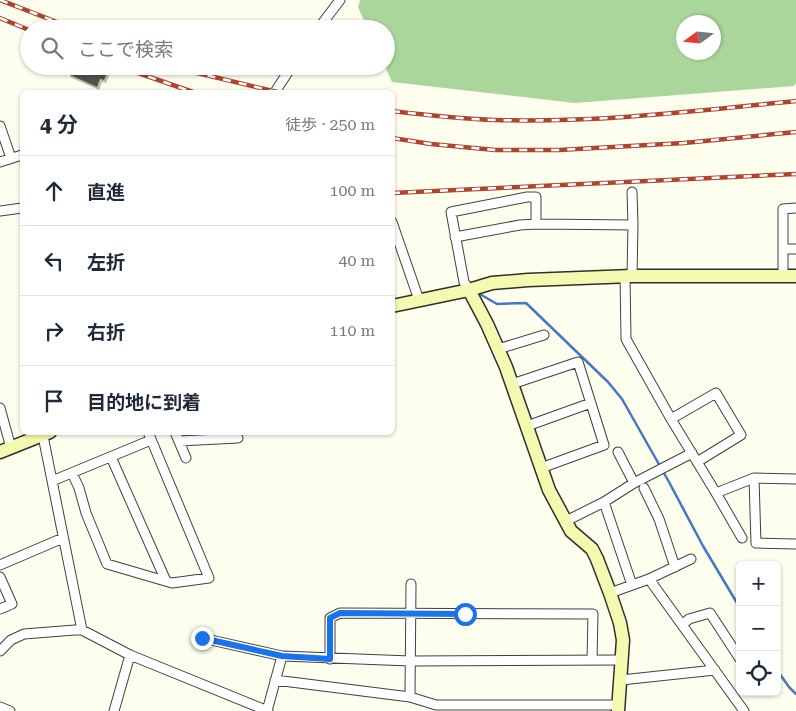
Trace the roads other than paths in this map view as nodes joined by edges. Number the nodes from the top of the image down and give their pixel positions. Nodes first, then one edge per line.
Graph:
1 (340, 0) edge
2 (325, 20) edge
3 (286, 75) edge
4 (276, 90) edge
5 (0, 126) edge
6 (20, 156) edge
7 (11, 158) junction
8 (0, 162) edge
9 (632, 192) dead end
10 (20, 208) edge
11 (796, 208) edge
12 (0, 211) edge
13 (536, 224) junction
14 (633, 225) junction
15 (455, 237) junction
16 (396, 241) edge
17 (796, 248) edge
18 (783, 249) junction
19 (628, 276) junction
20 (790, 276) edge
21 (469, 290) junction
22 (419, 300) junction
23 (395, 305) edge
24 (544, 335) dead end
25 (498, 349) junction
26 (512, 384) junction
27 (591, 403) junction
28 (0, 408) edge
29 (671, 419) junction
30 (527, 426) junction
31 (44, 435) edge
32 (46, 435) edge
33 (149, 436) edge
34 (177, 437) edge
35 (238, 438) dead end
36 (6, 450) edge
37 (618, 452) dead end
38 (692, 453) junction
39 (111, 457) junction
40 (186, 458) dead end
41 (697, 462) junction
42 (541, 468) junction
43 (72, 473) junction
44 (754, 478) junction
45 (796, 479) edge
46 (52, 481) junction
47 (634, 482) junction
48 (644, 488) dead end
49 (716, 493) junction
50 (604, 502) junction
51 (566, 521) junction
52 (63, 538) junction
53 (742, 538) dead end
54 (796, 544) edge
55 (691, 559) dead end
56 (0, 565) edge
57 (675, 567) junction
58 (0, 577) edge
59 (649, 579) junction
60 (166, 581) junction
61 (411, 584) dead end
62 (632, 585) junction
63 (610, 593) junction
64 (0, 609) edge
65 (410, 613) junction
66 (682, 624) junction
67 (82, 630) junction
68 (202, 638) dead end
69 (0, 651) edge
70 (736, 653) edge
71 (130, 654) junction
72 (282, 656) junction
73 (330, 659) junction
74 (592, 660) junction
75 (622, 660) junction
76 (410, 661) junction
77 (715, 670) junction
78 (276, 680) junction
79 (621, 680) junction
80 (736, 693) edge
81 (738, 696) edge
82 (410, 697) junction
83 (0, 707) edge
84 (503, 708) edge
85 (618, 708) edge
86 (10, 711) edge
87 (114, 711) edge
88 (267, 711) edge
89 (744, 711) edge

1 - 2 street
3 - 4 street
5 - 7 street
6 - 7 street
7 - 8 street
9 - 14 street
10 - 12 street
11 - 18 street
13 - 14 street
13 - 15 street
13 - 15 street
14 - 19 street
15 - 21 street
16 - 22 street
17 - 18 street
18 - 20 street
19 - 20 street
19 - 21 street
19 - 29 street
21 - 22 street
21 - 25 street
22 - 23 street
24 - 25 street
25 - 26 street
26 - 27 street
26 - 30 street
27 - 30 street
27 - 42 street
28 - 36 street
29 - 38 street
29 - 41 street
30 - 42 street
31 - 36 street
32 - 46 street
33 - 39 street
33 - 60 street
34 - 35 street
34 - 40 street
37 - 47 street
38 - 41 street
38 - 47 street
39 - 43 street
39 - 60 street
41 - 49 street
42 - 51 street
43 - 46 street
43 - 60 street
44 - 45 street
44 - 49 street
44 - 54 street
46 - 52 street
47 - 50 street
48 - 57 street
49 - 53 street
50 - 51 street
50 - 62 street
51 - 63 street
52 - 56 street
52 - 67 street
55 - 57 street
57 - 59 street
58 - 64 street
59 - 62 street
59 - 66 street
61 - 65 street
62 - 63 street
63 - 75 street
65 - 73 street
65 - 74 street
65 - 76 street
66 - 70 street
66 - 77 street
67 - 69 street
67 - 71 street
68 - 72 street
71 - 87 street
71 - 88 street
72 - 73 street
72 - 78 street
73 - 76 street
74 - 75 street
74 - 76 street
75 - 79 street
76 - 82 street
77 - 79 street
77 - 80 street
78 - 82 street
78 - 88 street
79 - 85 street
81 - 89 street
82 - 84 street
83 - 86 street
84 - 85 street

